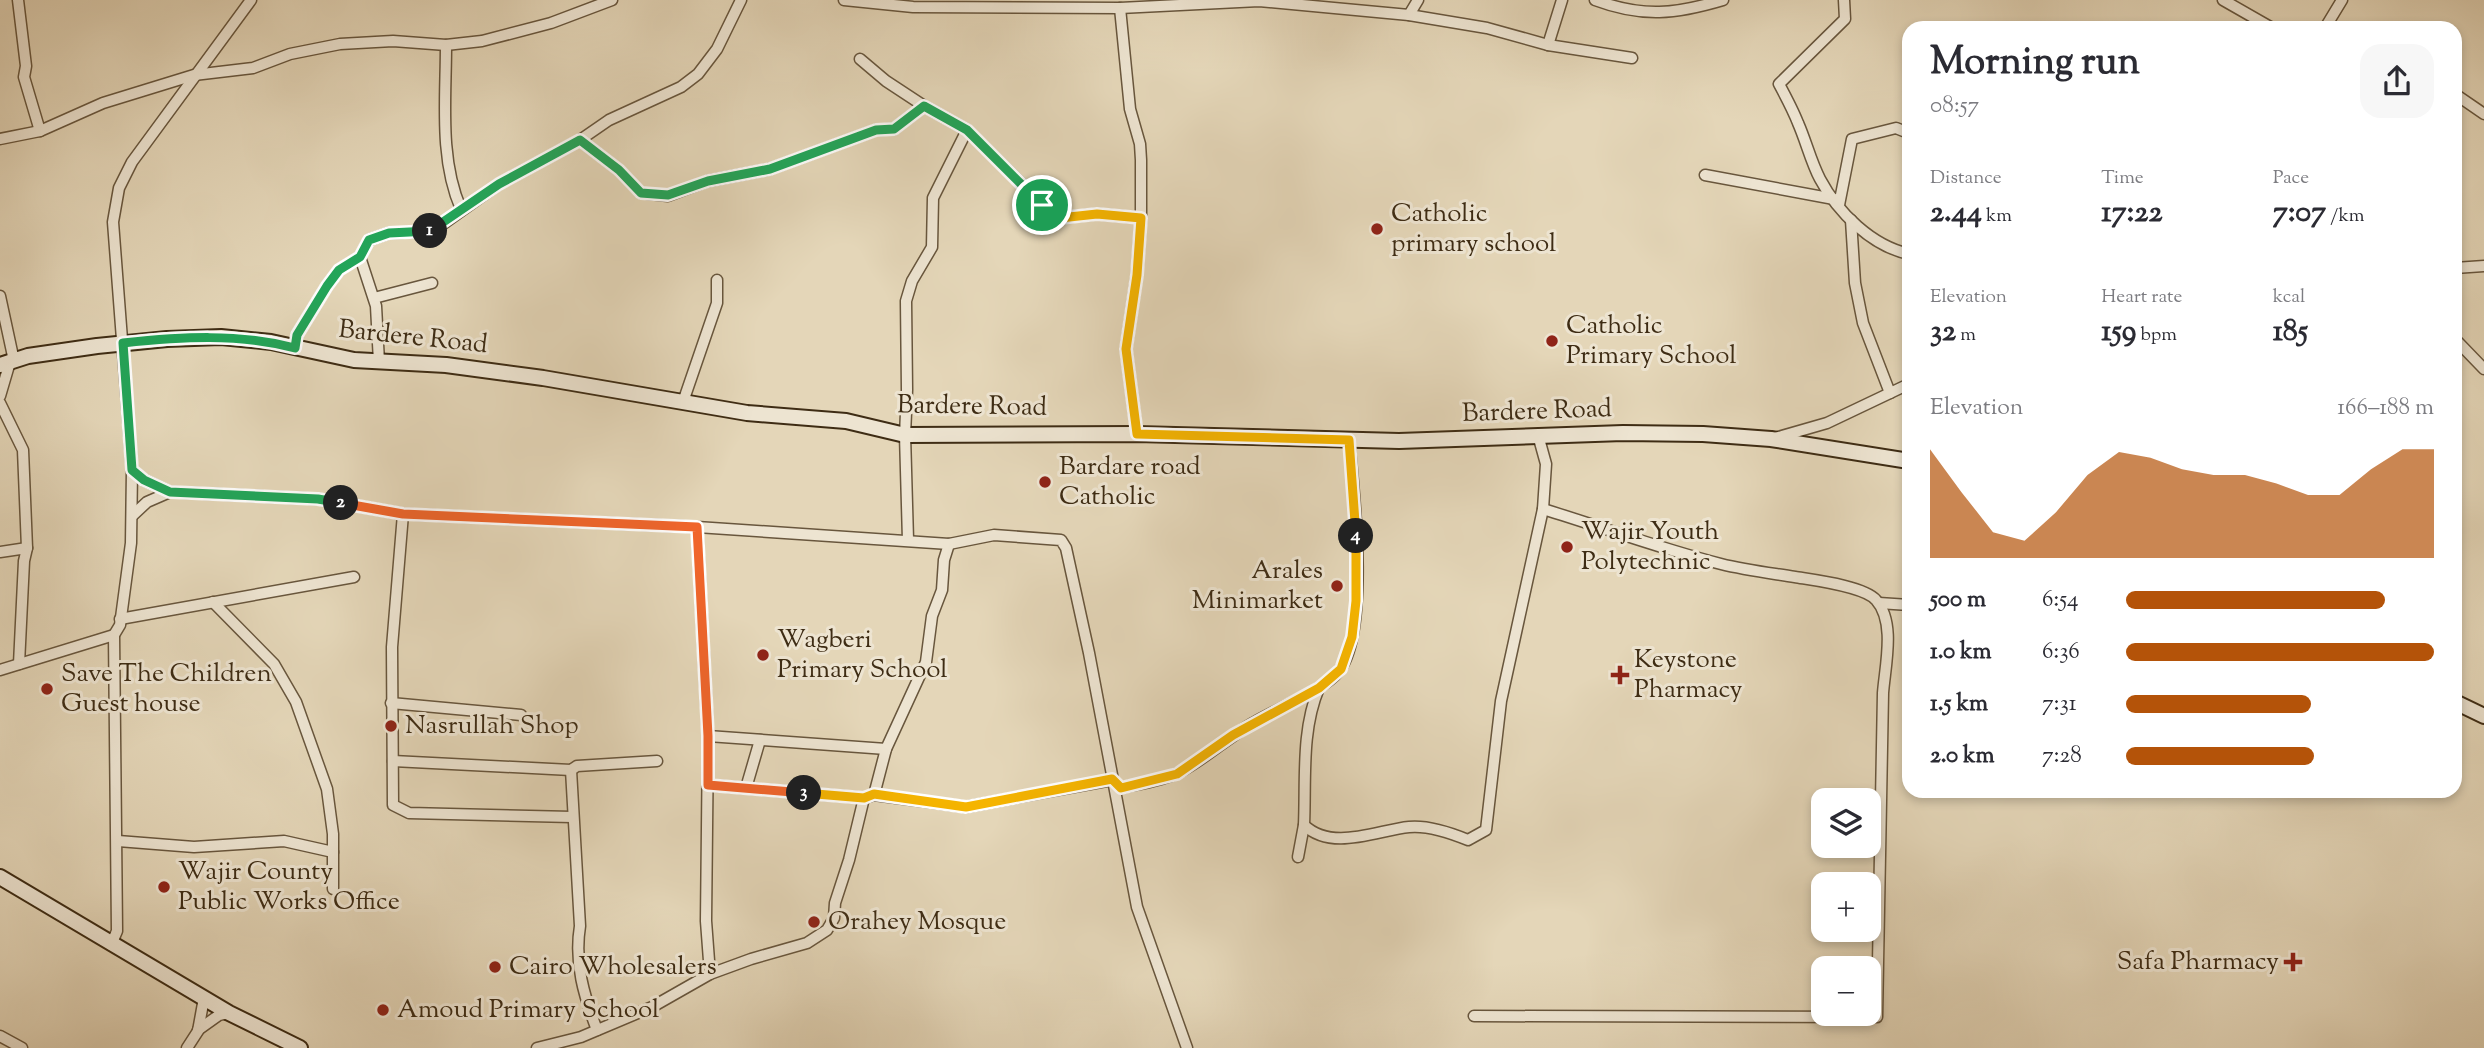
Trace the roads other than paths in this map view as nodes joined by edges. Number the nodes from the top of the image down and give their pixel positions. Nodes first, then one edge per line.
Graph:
1 (18, 0) edge
2 (251, 0) edge
3 (612, 0) edge
4 (741, 0) edge
5 (844, 0) edge
6 (1418, 0) edge
7 (1562, 0) edge
8 (1595, 0) edge
9 (1723, 0) edge
10 (1844, 0) edge
11 (2223, 0) edge
12 (2342, 0) edge
13 (1173, 3) edge
14 (1120, 8) junction
15 (1409, 15) junction
16 (2260, 21) edge
17 (2329, 21) edge
18 (446, 45) junction
19 (1548, 45) junction
20 (1632, 58) dead end
21 (860, 59) dead end
22 (194, 75) junction
23 (2462, 99) edge
24 (924, 106) junction
25 (2484, 114) edge
26 (967, 130) junction
27 (1902, 130) edge
28 (40, 131) junction
29 (0, 139) edge
30 (580, 140) junction
31 (1704, 175) dead end
32 (1837, 202) junction
33 (461, 209) junction
34 (1141, 218) junction
35 (1851, 220) junction
36 (1902, 252) edge
37 (360, 257) junction
38 (2484, 266) edge
39 (2462, 268) edge
40 (717, 280) dead end
41 (432, 283) dead end
42 (0, 296) edge
43 (374, 298) junction
44 (123, 343) junction
45 (2462, 346) edge
46 (295, 348) junction
47 (379, 362) junction
48 (8, 363) edge
49 (2484, 369) edge
50 (1902, 387) edge
51 (1890, 393) junction
52 (0, 396) edge
53 (683, 402) junction
54 (0, 403) edge
55 (1137, 434) junction
56 (905, 435) junction
57 (1538, 436) junction
58 (1772, 439) junction
59 (1349, 440) junction
60 (1902, 460) edge
61 (132, 470) junction
62 (170, 492) junction
63 (1543, 509) junction
64 (403, 514) junction
65 (132, 516) junction
66 (697, 527) junction
67 (908, 540) junction
68 (949, 544) junction
69 (27, 548) junction
70 (0, 552) edge
71 (354, 577) dead end
72 (213, 602) junction
73 (1879, 603) junction
74 (1902, 605) edge
75 (121, 619) junction
76 (114, 635) junction
77 (19, 664) junction
78 (0, 670) edge
79 (1319, 688) junction
80 (391, 703) junction
81 (2462, 705) edge
82 (521, 715) dead end
83 (2484, 716) edge
84 (708, 736) junction
85 (760, 740) junction
86 (886, 749) junction
87 (393, 761) junction
88 (657, 761) dead end
89 (571, 770) junction
90 (1112, 779) junction
91 (708, 785) junction
92 (746, 788) junction
93 (869, 796) junction
94 (572, 817) junction
95 (1304, 825) junction
96 (118, 841) junction
97 (333, 852) junction
98 (1298, 858) dead end
99 (0, 877) edge
100 (333, 889) dead end
101 (111, 946) junction
102 (710, 974) junction
103 (204, 998) junction
104 (229, 1013) junction
105 (1474, 1016) dead end
106 (597, 1030) junction
107 (198, 1031) junction
108 (0, 1036) edge
109 (22, 1048) edge
110 (187, 1048) edge
111 (300, 1048) edge
112 (537, 1048) edge
113 (1187, 1048) edge

1 - 28 street
2 - 22 street
3 - 18 street
4 - 30 street
5 - 14 street
6 - 15 street
7 - 19 street
8 - 9 street
10 - 32 street
11 - 16 street
12 - 17 street
13 - 14 street
13 - 15 street
14 - 34 street
15 - 19 street
18 - 22 street
18 - 33 street
19 - 20 street
21 - 24 street
22 - 28 street
22 - 44 street
23 - 25 street
24 - 26 street
24 - 30 street
26 - 34 street
26 - 56 street
27 - 32 street
28 - 29 street
30 - 33 street
31 - 32 street
32 - 35 street
33 - 37 street
34 - 55 street
35 - 36 street
35 - 51 street
37 - 43 street
37 - 46 street
38 - 39 street
40 - 53 street
41 - 43 street
42 - 48 street
43 - 47 street
44 - 46 street, Bardere Road
44 - 48 street, Bardere Road
44 - 61 street
45 - 49 street
46 - 47 street, Bardere Road
47 - 53 street, Bardere Road
48 - 52 street
50 - 51 street
51 - 58 street
53 - 56 street, Bardere Road
54 - 69 street
55 - 56 street, Bardere Road
55 - 59 street, Bardere Road
56 - 67 street
57 - 58 street, Bardere Road
57 - 59 street, Bardere Road
57 - 63 street
58 - 60 street, Bardere Road
59 - 79 street
61 - 62 street
61 - 65 street
62 - 64 street
62 - 65 street
63 - 73 street
63 - 95 street
64 - 66 street
64 - 80 street
65 - 75 street
66 - 67 street
66 - 84 street
67 - 68 street
68 - 86 street
68 - 90 street
69 - 70 street
69 - 77 street
71 - 72 street
72 - 75 street
72 - 97 street
73 - 74 street
73 - 105 street
75 - 76 street
76 - 77 street
76 - 96 street
77 - 78 street
79 - 90 street
79 - 95 street
80 - 82 street
80 - 87 street
81 - 83 street
84 - 85 street
84 - 91 street
85 - 86 street
85 - 92 street
86 - 93 street
87 - 89 street
87 - 94 street
88 - 89 street
89 - 94 street
90 - 93 street
90 - 113 street
91 - 92 street
91 - 102 street
92 - 93 street
93 - 102 street
94 - 106 street
95 - 98 street
96 - 97 street
96 - 101 street
97 - 100 street
99 - 101 street
101 - 103 street
102 - 106 street
103 - 104 street
103 - 107 street
104 - 107 street
104 - 111 street
106 - 112 street
107 - 110 street
108 - 109 street

